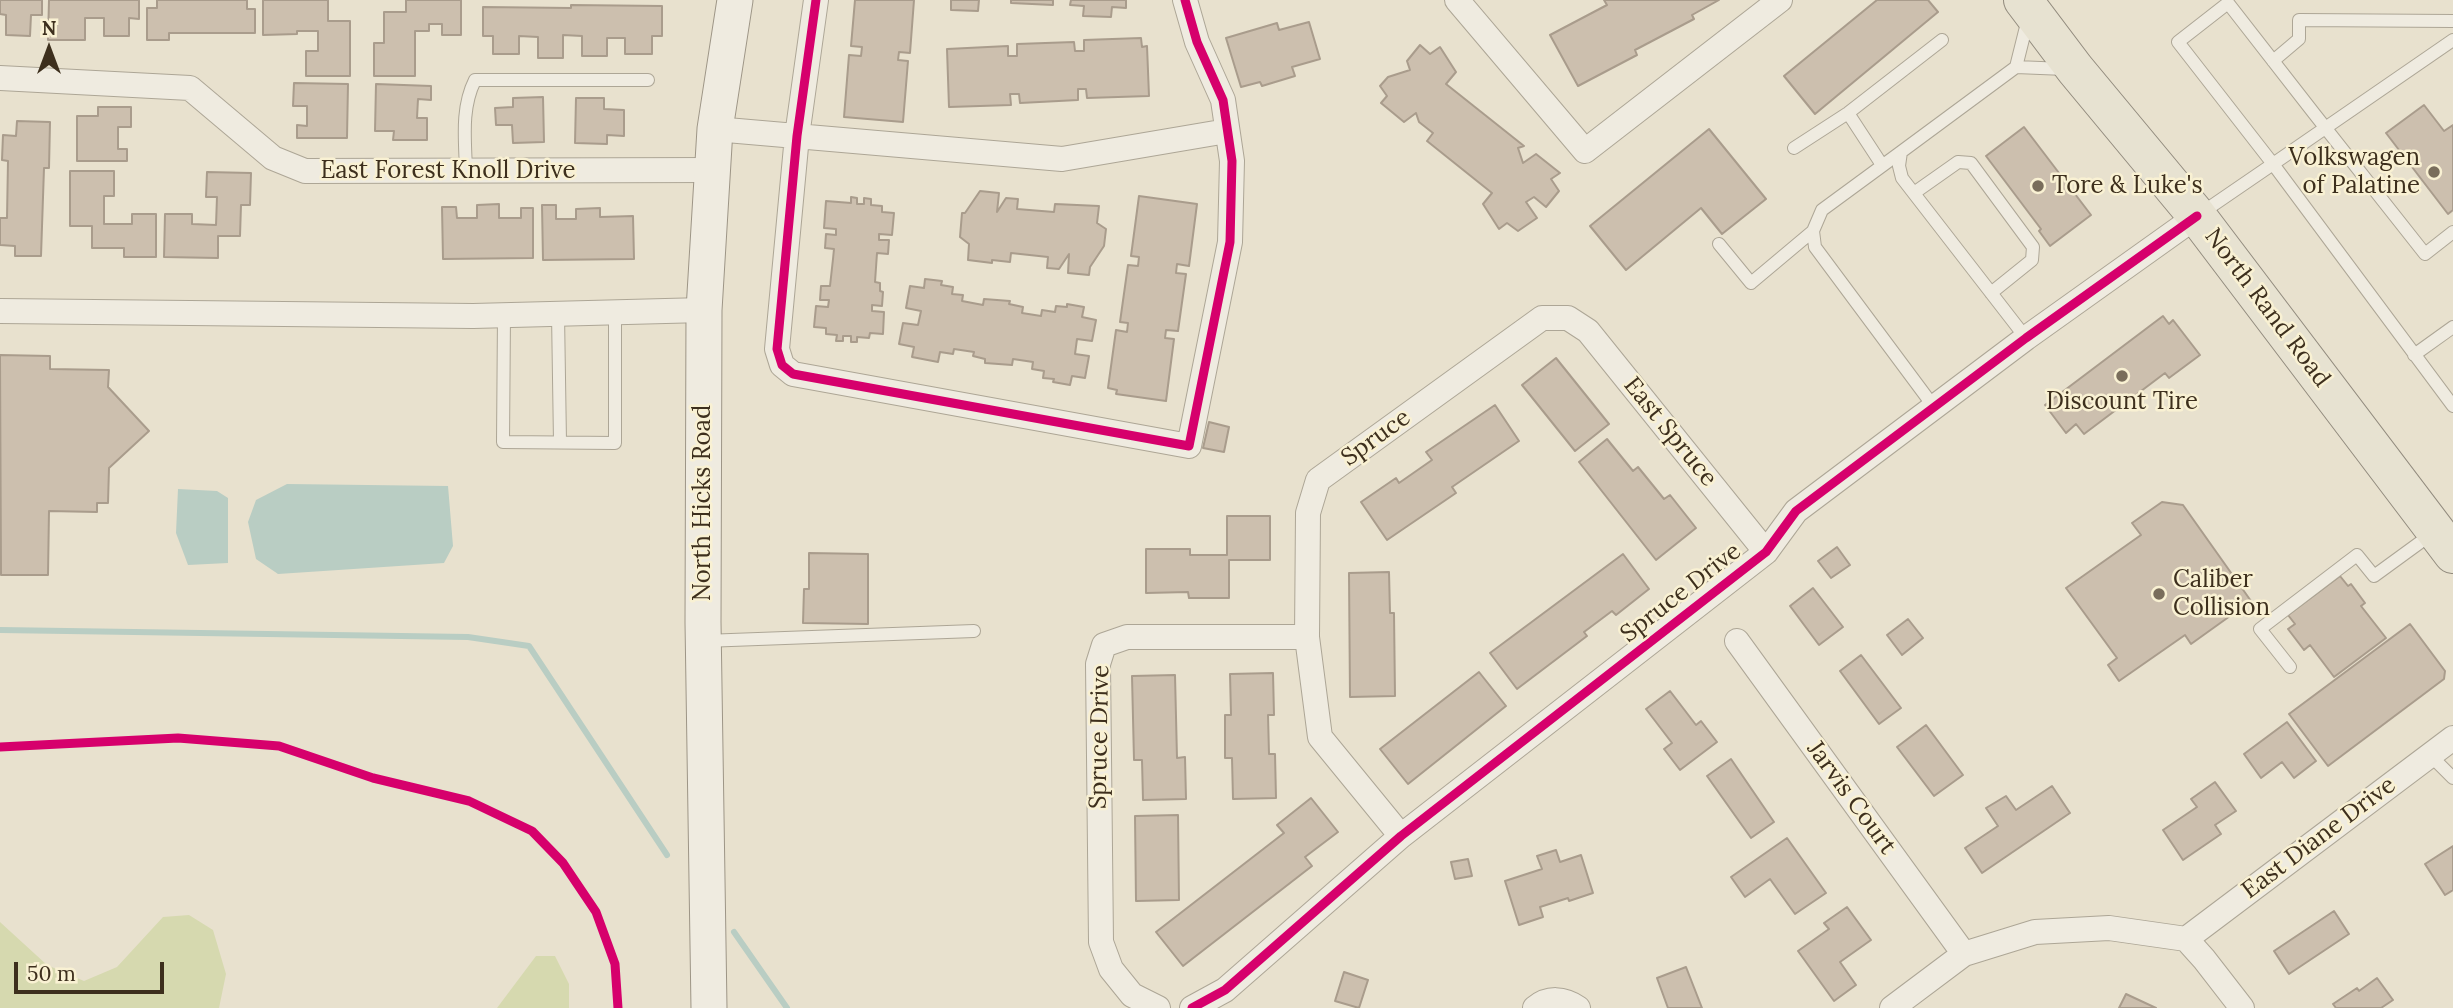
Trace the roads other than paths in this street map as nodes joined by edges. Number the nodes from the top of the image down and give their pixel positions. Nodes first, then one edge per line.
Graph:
1 (735, 0) edge
2 (816, 0) edge
3 (1185, 0) edge
4 (1457, 0) edge
5 (1780, 0) edge
6 (2027, 3) edge
7 (2453, 21) edge
8 (1942, 40) dead end
9 (2453, 40) edge
10 (2273, 61) junction
11 (2017, 67) junction
12 (2075, 69) junction
13 (0, 78) edge
14 (648, 80) dead end
15 (1849, 113) junction
16 (2325, 128) junction
17 (715, 129) junction
18 (1227, 131) junction
19 (797, 136) junction
20 (1794, 148) dead end
21 (1901, 152) junction
22 (2273, 164) junction
23 (1882, 165) junction
24 (466, 170) junction
25 (713, 170) junction
26 (1914, 193) junction
27 (2197, 216) junction
28 (1814, 231) junction
29 (2453, 232) edge
30 (1719, 244) dead end
31 (1991, 293) junction
32 (704, 310) junction
33 (0, 311) edge
34 (615, 312) junction
35 (558, 314) junction
36 (504, 315) junction
37 (1568, 318) joint
38 (2453, 327) edge
39 (2026, 338) junction
40 (2414, 355) junction
41 (2453, 406) edge
42 (1934, 407) junction
43 (560, 442) junction
44 (2444, 542) edge
45 (1766, 552) junction
46 (974, 631) dead end
47 (1307, 638) junction
48 (704, 641) junction
49 (1737, 641) dead end
50 (2290, 667) dead end
51 (2453, 738) edge
52 (2430, 755) junction
53 (2453, 778) edge
54 (1401, 836) junction
55 (2186, 939) junction
56 (1965, 954) junction
57 (709, 1008) edge
58 (1158, 1008) edge
59 (1192, 1008) edge
60 (1535, 1008) edge
61 (1578, 1008) edge
62 (1892, 1008) edge
63 (2242, 1008) edge

1 - 17 main road, North Hicks Road
2 - 19 street
3 - 18 street
4 - 5 street
6 - 11 lane
6 - 12 main road, North Rand Road
7 - 10 lane
8 - 15 lane
9 - 16 lane
10 - 16 lane
10 - 22 lane
11 - 12 lane
11 - 21 lane
12 - 27 main road, North Rand Road
13 - 24 street, East Forest Knoll Drive
14 - 24 lane
15 - 20 lane
15 - 23 lane
16 - 22 lane
16 - 29 lane
17 - 19 street
17 - 25 main road, North Hicks Road
18 - 19 street
18 - 19 street
21 - 23 lane
21 - 26 lane
22 - 27 lane
22 - 40 lane
23 - 28 lane
24 - 25 street, East Forest Knoll Drive
25 - 32 main road, North Hicks Road
26 - 31 lane
26 - 31 lane
27 - 39 street, Spruce Drive
27 - 44 main road, North Rand Road
28 - 30 lane
28 - 42 lane
31 - 39 lane
32 - 34 street
32 - 48 main road, North Hicks Road
33 - 36 street
34 - 35 street
34 - 43 lane
35 - 36 street
35 - 43 lane
36 - 43 lane
37 - 45 street, East Spruce
37 - 47 street, Spruce
38 - 40 lane
39 - 42 street, Spruce Drive
40 - 41 lane
42 - 45 street, Spruce Drive
44 - 50 lane
45 - 54 street, Spruce Drive
46 - 48 lane
47 - 54 street, Spruce
47 - 58 street, Spruce Drive
48 - 57 main road, North Hicks Road
49 - 56 street, Jarvis Court
51 - 52 street, East Diane Drive
52 - 53 lane
52 - 55 street, East Diane Drive
54 - 59 street, Spruce Drive
55 - 56 street
55 - 63 street
56 - 62 street
60 - 61 street

